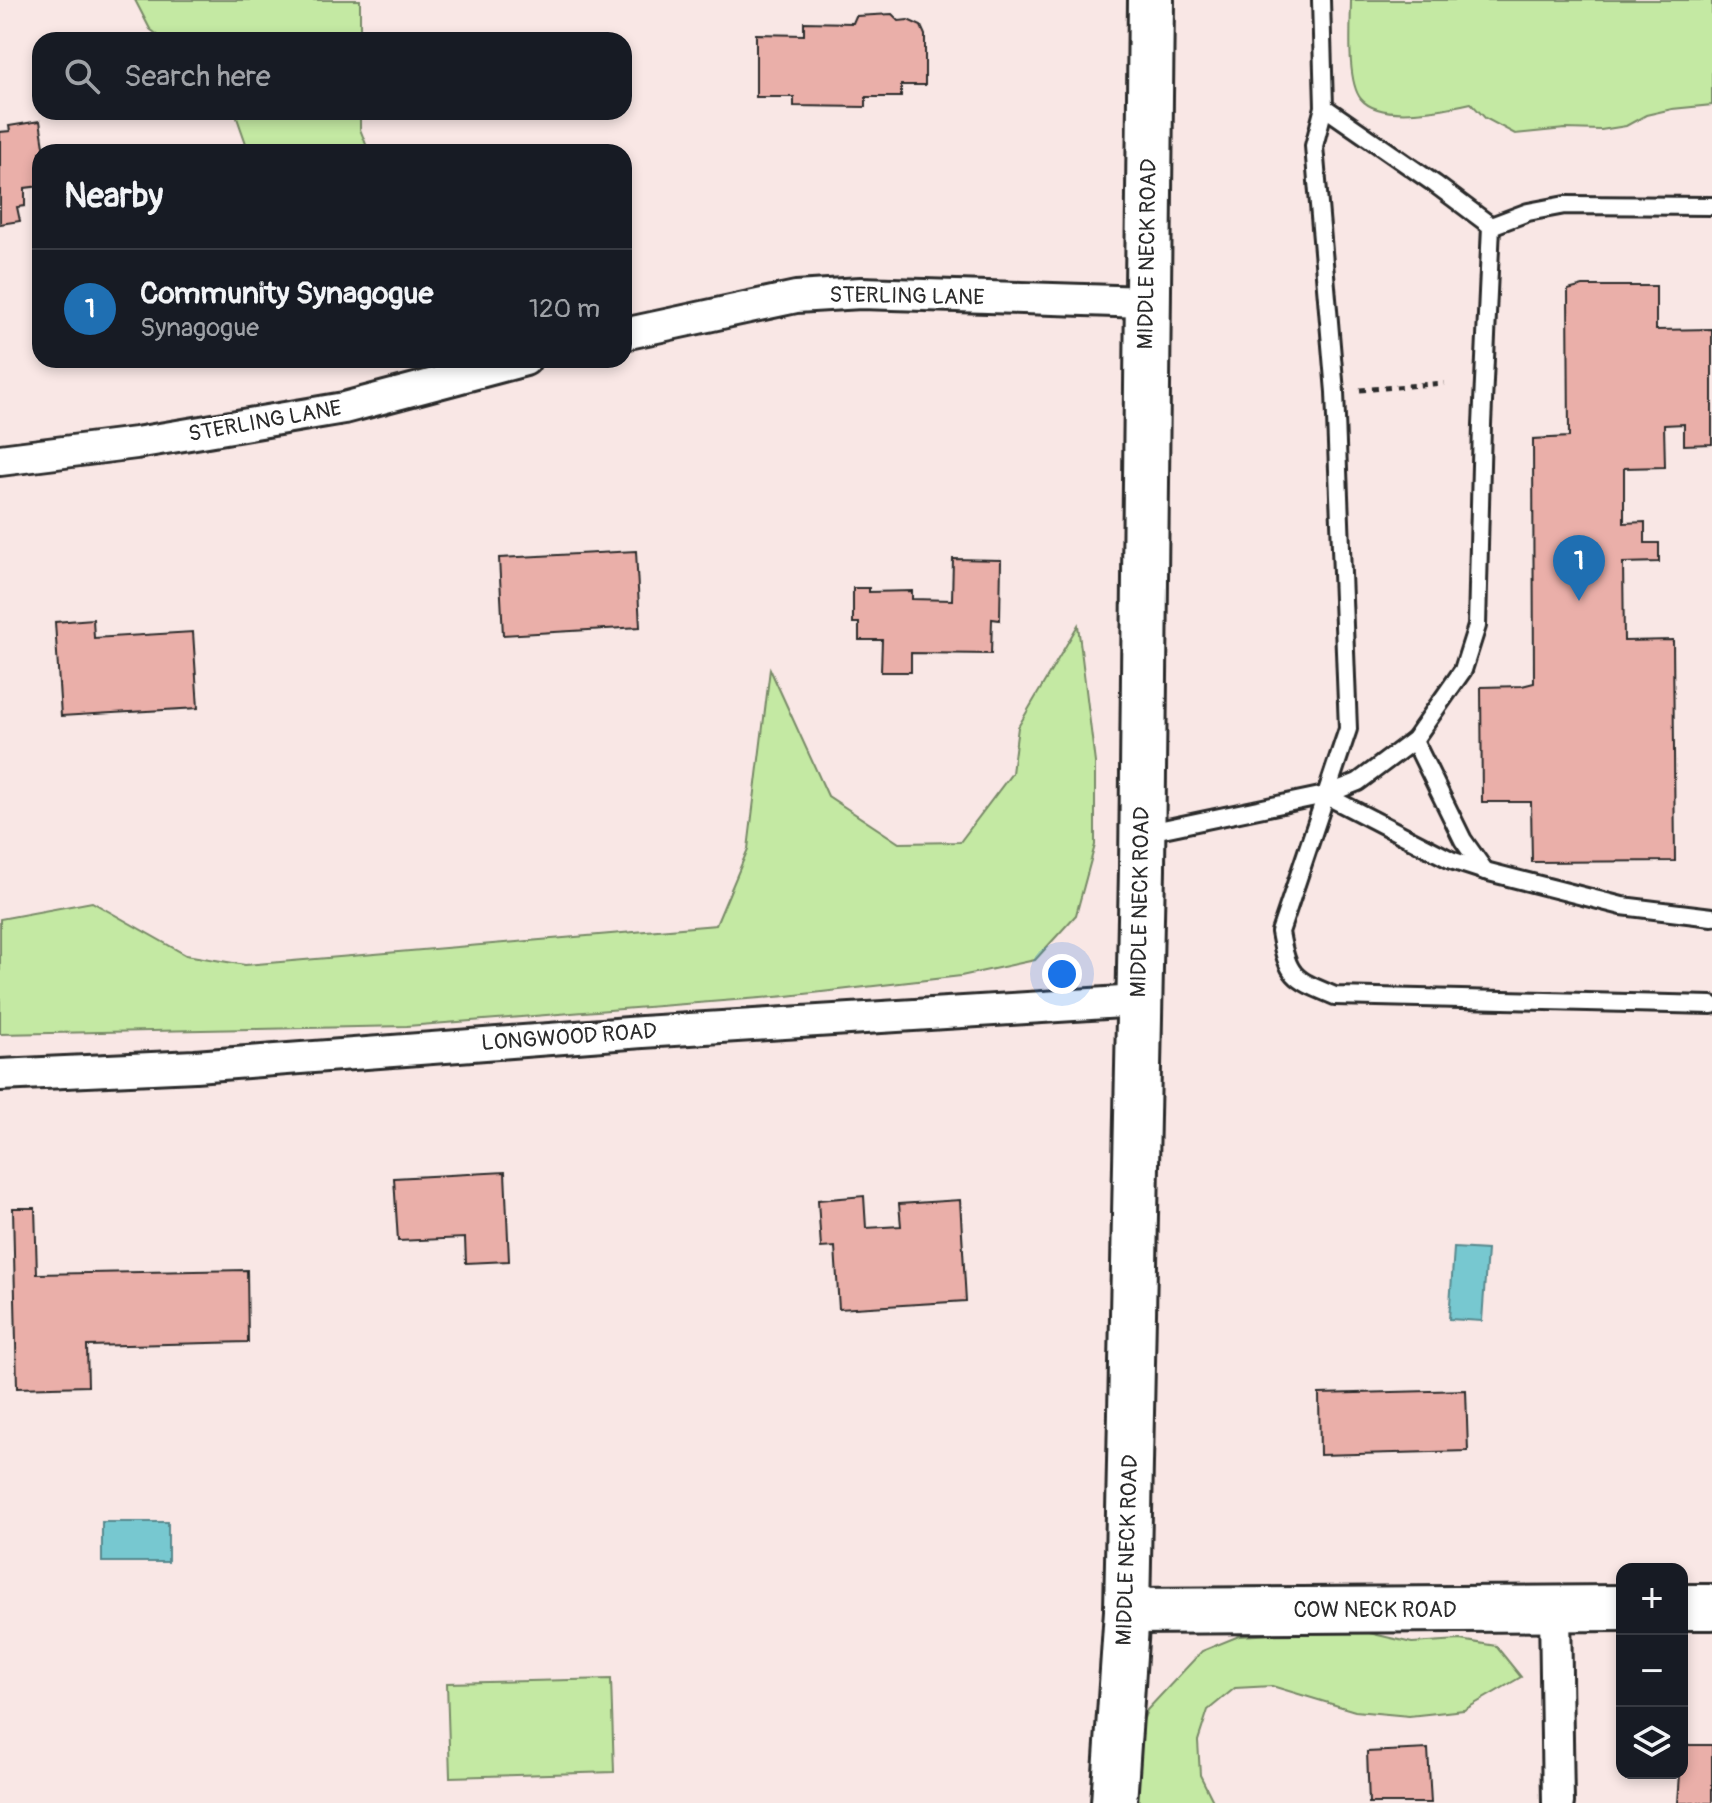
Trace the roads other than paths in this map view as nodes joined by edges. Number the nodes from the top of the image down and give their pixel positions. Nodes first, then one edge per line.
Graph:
1 (1151, 0) edge
2 (1321, 0) edge
3 (1324, 107) junction
4 (1712, 206) edge
5 (1491, 226) junction
6 (1146, 302) junction
7 (632, 332) edge
8 (495, 368) edge
9 (0, 460) edge
10 (1414, 740) junction
11 (1325, 795) junction
12 (1143, 833) junction
13 (1485, 871) junction
14 (1712, 917) edge
15 (1138, 1001) junction
16 (1712, 1005) edge
17 (0, 1075) edge
18 (1688, 1607) edge
19 (1712, 1607) edge
20 (1616, 1608) edge
21 (1555, 1610) junction
22 (1127, 1611) junction
23 (1114, 1803) edge
24 (1558, 1803) edge

1 - 6 main road, MIDDLE NECK ROAD
2 - 3 lane
3 - 5 lane
3 - 11 lane
4 - 5 lane
5 - 10 lane
6 - 7 street, STERLING LANE
6 - 12 main road, MIDDLE NECK ROAD
8 - 9 street, STERLING LANE
10 - 11 lane
10 - 13 lane
11 - 12 lane
11 - 13 lane
11 - 16 lane
12 - 15 main road, MIDDLE NECK ROAD
13 - 14 lane
15 - 17 street, LONGWOOD ROAD
15 - 22 main road, MIDDLE NECK ROAD
18 - 19 main road
20 - 21 main road, COW NECK ROAD
21 - 22 main road, COW NECK ROAD
21 - 24 street
22 - 23 main road, MIDDLE NECK ROAD

